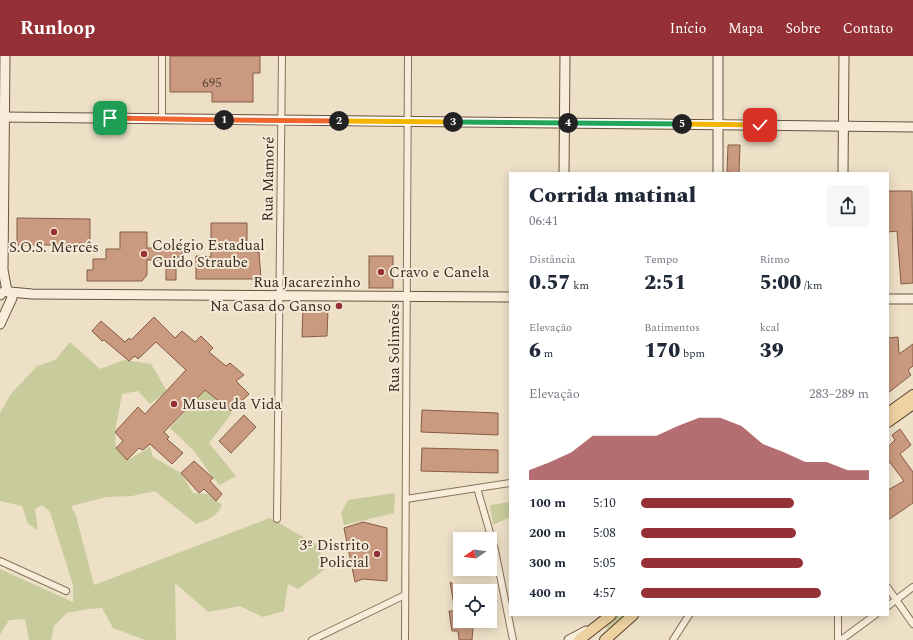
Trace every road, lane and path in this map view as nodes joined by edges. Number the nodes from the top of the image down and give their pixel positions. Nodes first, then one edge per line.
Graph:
1 (4, 56) edge
2 (162, 56) edge
3 (282, 56) edge
4 (408, 56) edge
5 (565, 56) edge
6 (718, 56) edge
7 (844, 56) edge
8 (2, 117) edge
9 (162, 119) junction
10 (282, 120) junction
11 (408, 122) junction
12 (565, 123) junction
13 (718, 125) junction
14 (843, 126) junction
15 (913, 127) edge
16 (564, 172) edge
17 (718, 172) edge
18 (843, 172) edge
19 (8, 296) edge
20 (280, 296) junction
21 (407, 296) junction
22 (509, 297) edge
23 (889, 299) edge
24 (913, 299) edge
25 (0, 300) edge
26 (0, 324) edge
27 (913, 395) edge
28 (913, 404) edge
29 (889, 412) edge
30 (889, 421) edge
31 (509, 483) edge
32 (477, 488) junction
33 (406, 499) junction
34 (277, 519) dead end
35 (0, 561) edge
36 (913, 587) edge
37 (889, 590) edge
38 (66, 591) dead end
39 (405, 595) junction
40 (896, 600) junction
41 (889, 605) edge
42 (610, 616) edge
43 (632, 616) edge
44 (688, 616) edge
45 (838, 616) edge
46 (874, 616) edge
47 (913, 624) edge
48 (595, 627) junction
49 (312, 640) edge
50 (405, 640) edge
51 (513, 640) edge
52 (569, 640) edge
53 (579, 640) edge
54 (605, 640) edge
55 (673, 640) edge
56 (840, 640) edge

1 - 8 street
2 - 9 street
3 - 10 street, Rua Mamoré
4 - 11 street, Rua Solimões
5 - 12 street
6 - 13 street
7 - 14 street
8 - 9 street
8 - 19 street
9 - 10 street
10 - 11 street
10 - 20 street, Rua Mamoré
11 - 12 street
11 - 21 street, Rua Solimões
12 - 13 street
12 - 16 street
13 - 14 street
13 - 17 street
14 - 15 street
14 - 18 street
19 - 20 street, Rua Jacarezinho
19 - 25 street
19 - 26 street
20 - 21 street, Rua Jacarezinho
20 - 34 street, Rua Mamoré
21 - 22 street, Rua Jacarezinho
21 - 33 street, Rua Solimões
23 - 24 street
27 - 29 main road
28 - 30 main road
31 - 32 street
32 - 33 street
32 - 51 street
33 - 39 street, Rua Solimões
35 - 38 street
36 - 40 street
37 - 40 street
39 - 49 street
39 - 50 street, Rua Solimões
40 - 41 street
40 - 47 street
42 - 48 main road
43 - 54 main road
44 - 55 street
45 - 56 street
46 - 56 street
48 - 52 street
48 - 53 main road
48 - 54 main road

